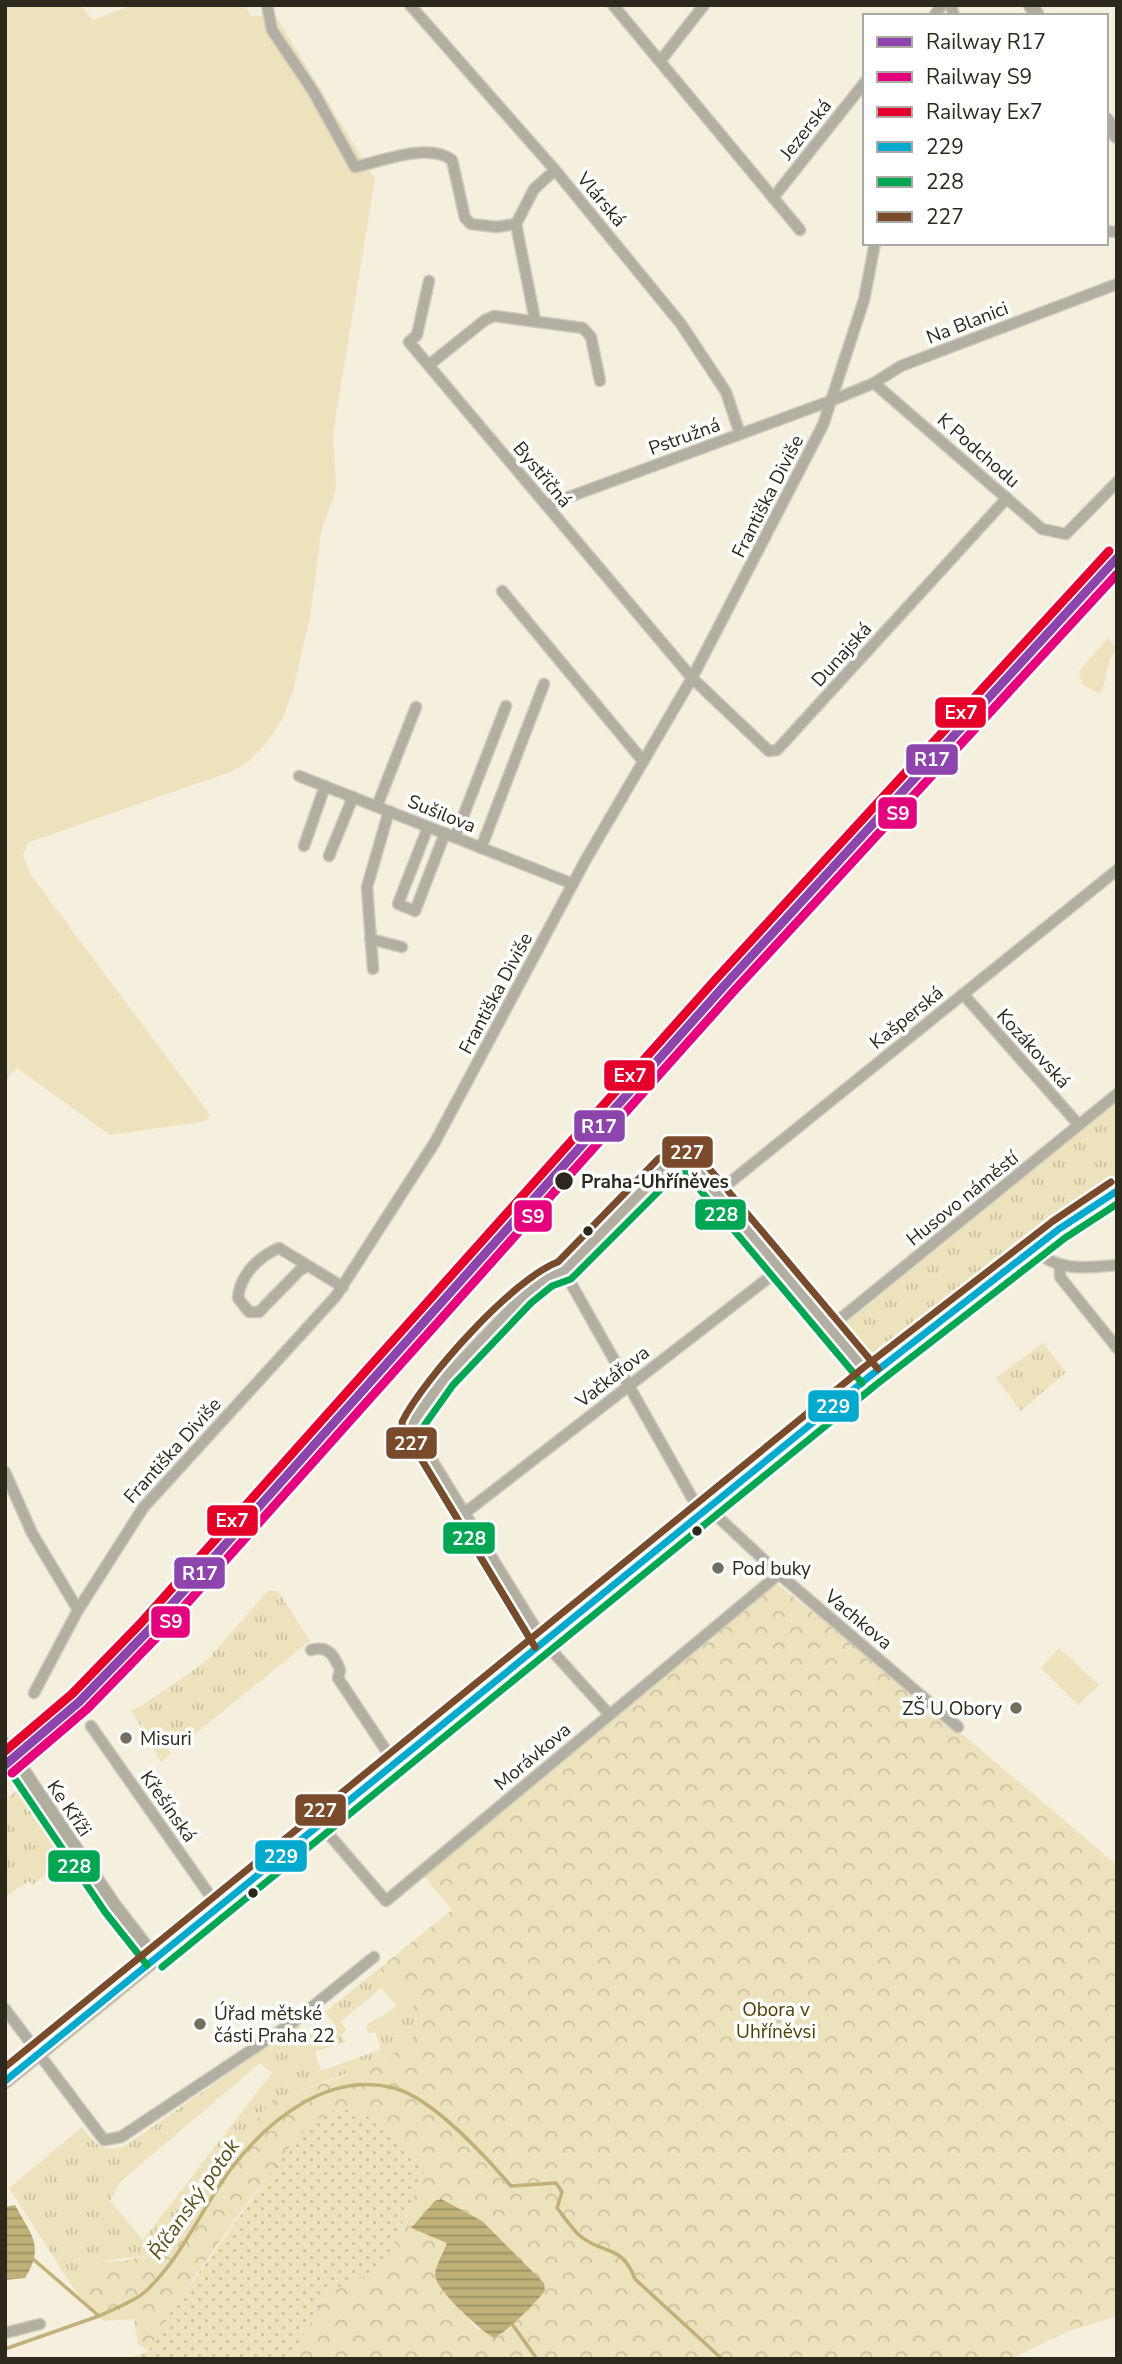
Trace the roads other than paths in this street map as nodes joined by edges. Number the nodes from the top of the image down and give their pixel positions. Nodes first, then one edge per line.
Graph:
1 (267, 5) edge
2 (410, 5) edge
3 (613, 5) edge
4 (704, 5) edge
5 (661, 60) junction
6 (863, 85) edge
7 (555, 170) junction
8 (773, 198) junction
9 (516, 224) junction
10 (800, 230) dead end
11 (875, 245) edge
12 (429, 281) dead end
13 (1117, 284) edge
14 (535, 320) junction
15 (429, 366) junction
16 (600, 381) dead end
17 (874, 383) junction
18 (833, 400) junction
19 (740, 434) junction
20 (1117, 482) edge
21 (1007, 498) junction
22 (547, 505) junction
23 (502, 591) dead end
24 (692, 678) junction
25 (544, 684) dead end
26 (506, 706) dead end
27 (416, 707) dead end
28 (643, 761) junction
29 (299, 776) dead end
30 (326, 786) junction
31 (352, 797) junction
32 (377, 806) junction
33 (389, 811) junction
34 (428, 827) junction
35 (450, 835) junction
36 (304, 846) dead end
37 (481, 848) junction
38 (329, 856) dead end
39 (1117, 870) edge
40 (573, 884) junction
41 (370, 939) junction
42 (402, 947) dead end
43 (373, 969) dead end
44 (963, 994) junction
45 (1117, 1094) edge
46 (1079, 1125) junction
47 (1117, 1191) edge
48 (718, 1192) junction
49 (1034, 1248) junction
50 (1060, 1265) junction
51 (1117, 1265) edge
52 (308, 1266) junction
53 (780, 1269) junction
54 (564, 1271) junction
55 (343, 1287) junction
56 (829, 1328) junction
57 (1117, 1348) edge
58 (870, 1376) junction
59 (628, 1386) junction
60 (5, 1472) edge
61 (707, 1510) junction
62 (466, 1513) junction
63 (779, 1574) junction
64 (78, 1610) junction
65 (544, 1642) junction
66 (312, 1650) dead end
67 (34, 1693) dead end
68 (609, 1714) junction
69 (91, 1726) dead end
70 (958, 1727) dead end
71 (5, 1745) edge
72 (395, 1764) junction
73 (320, 1824) junction
74 (218, 1907) junction
75 (374, 1957) dead end
76 (155, 1959) junction
77 (5, 2009) edge
78 (38, 2054) junction
79 (5, 2081) edge
80 (40, 2324) dead end
81 (5, 2333) edge

1 - 9 street
2 - 7 street, Vlárská
3 - 5 street
4 - 5 street
5 - 8 street
6 - 8 street, Jezerská
7 - 9 street
7 - 19 street, Vlárská
8 - 10 street
9 - 14 street
11 - 18 street, Františka Diviše
12 - 15 street, Bystřičná
13 - 17 street, Na Blanici
14 - 15 street
14 - 16 street
15 - 22 street, Bystřičná
17 - 18 street, Na Blanici
17 - 21 street, K Podchodu
18 - 19 street, Pstružná
18 - 24 street, Františka Diviše
19 - 22 street, Pstružná
20 - 21 street, K Podchodu
21 - 24 street, Dunajská
22 - 24 street, Bystřičná
23 - 28 street
24 - 28 street, Františka Diviše
25 - 37 street
26 - 35 street
27 - 32 street
28 - 40 street, Františka Diviše
29 - 30 street, Sušilova
30 - 31 street, Sušilova
30 - 36 street
31 - 32 street, Sušilova
31 - 38 street
32 - 33 street, Sušilova
33 - 34 street, Sušilova
33 - 41 street
34 - 35 street, Sušilova
34 - 35 street
35 - 37 street, Sušilova
37 - 40 street, Sušilova
39 - 44 street, Kašperská
40 - 55 street, Františka Diviše
41 - 42 street
41 - 43 street
44 - 46 street, Kozákovská
44 - 48 street, Kašperská
45 - 46 street, Husovo náměstí
46 - 56 street, Husovo náměstí
47 - 49 main road
48 - 53 street
48 - 54 street
49 - 50 street
49 - 58 main road
50 - 51 street
50 - 57 street
52 - 52 street
52 - 55 street
53 - 56 street
53 - 59 street, Vačkářova
54 - 59 street, Vachkova
54 - 62 street
55 - 64 street, Františka Diviše
56 - 58 street
58 - 61 main road
59 - 61 street, Vachkova
59 - 62 street, Vačkářova
60 - 64 street
61 - 63 street, Vachkova
61 - 65 main road
62 - 65 street
63 - 68 street, Morávkova
63 - 70 street, Vachkova
64 - 67 street, Františka Diviše
65 - 68 street
65 - 72 main road
66 - 72 street
68 - 73 street, Morávkova
69 - 74 street, Křešínská
71 - 76 main road, Ke Kříži
72 - 73 main road
73 - 74 main road
74 - 76 main road
75 - 78 street
76 - 78 main road
77 - 78 street
78 - 79 main road
80 - 81 street

